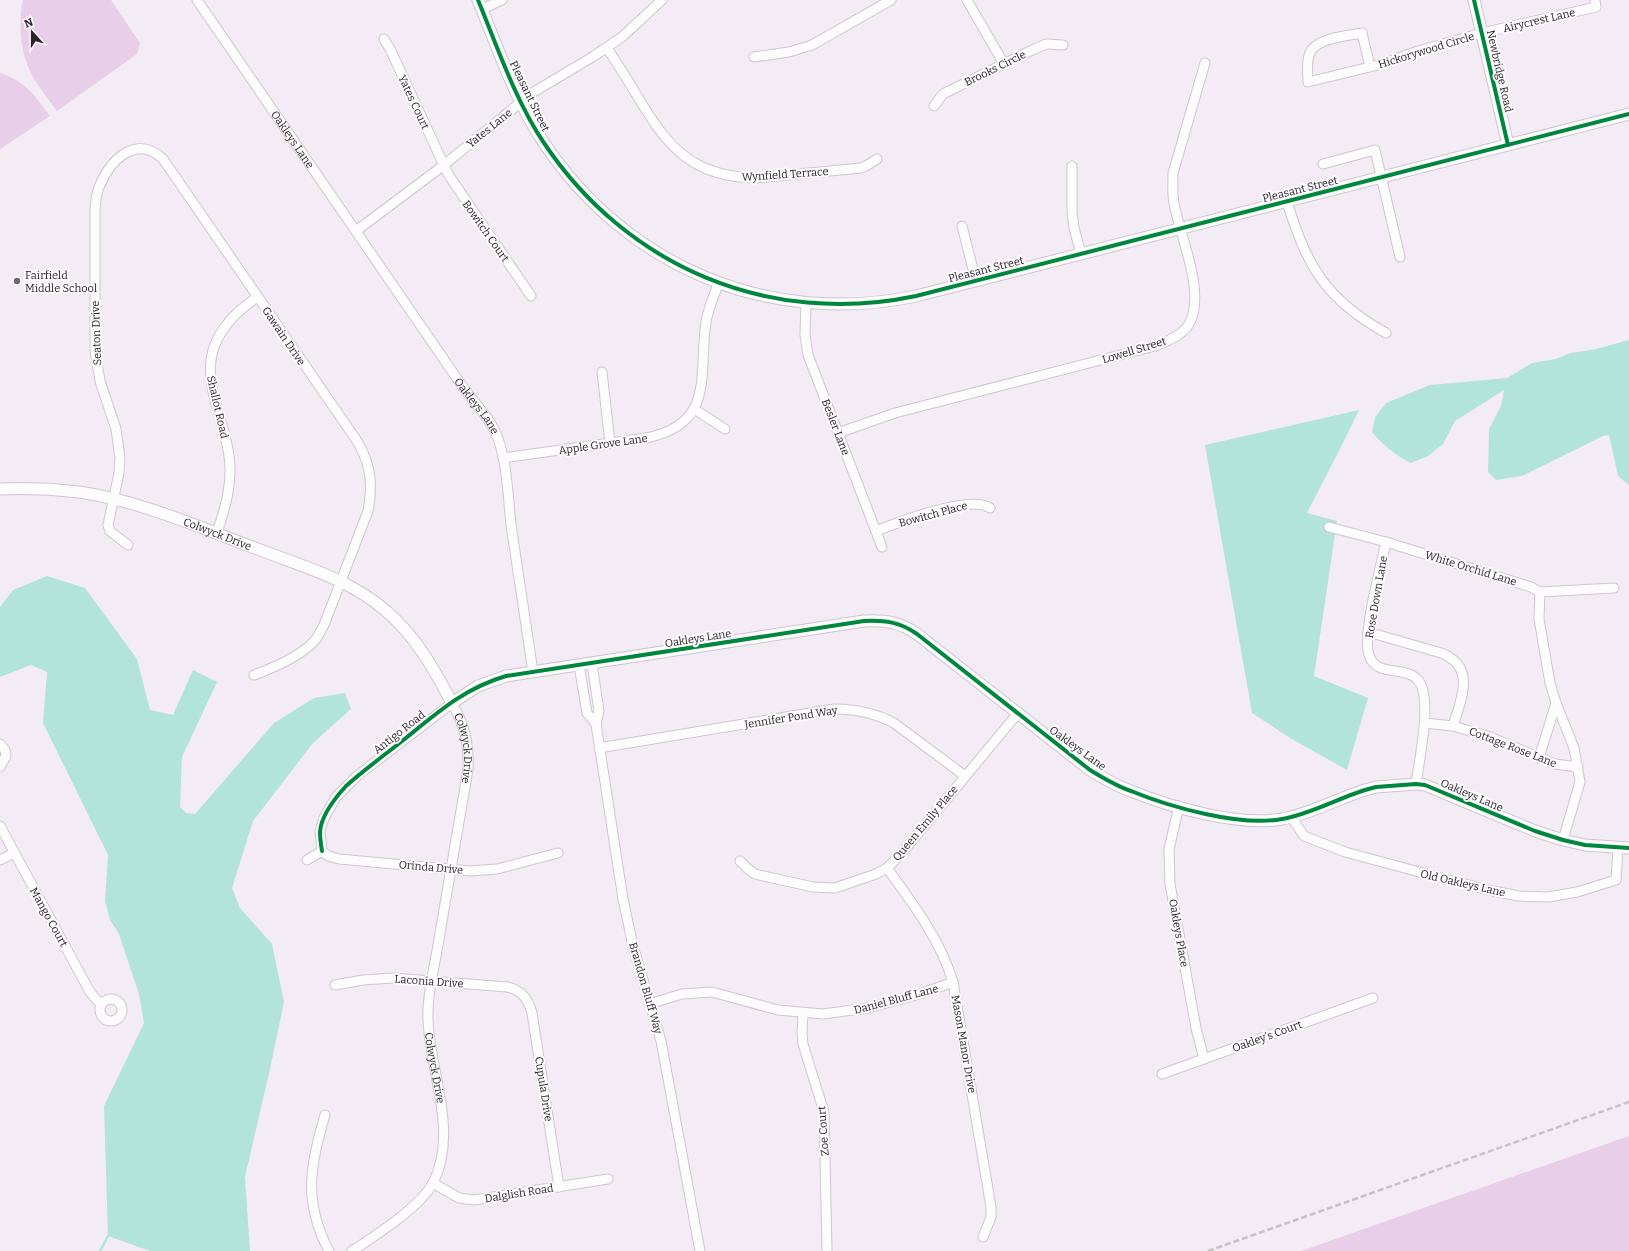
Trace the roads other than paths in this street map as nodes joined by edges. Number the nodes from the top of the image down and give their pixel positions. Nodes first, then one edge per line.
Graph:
1 (197, 0) edge
2 (502, 0) edge
3 (662, 0) edge
4 (891, 0) edge
5 (967, 0) edge
6 (1474, 0) edge
7 (1596, 3) edge
8 (480, 4) edge
9 (1482, 32) junction
10 (384, 39) dead end
11 (1063, 45) dead end
12 (607, 48) junction
13 (754, 57) dead end
14 (1205, 62) dead end
15 (1004, 64) junction
16 (1370, 67) junction
17 (521, 101) junction
18 (934, 106) dead end
19 (1629, 114) edge
20 (1508, 145) junction
21 (877, 159) dead end
22 (1323, 164) dead end
23 (444, 165) junction
24 (110, 166) joint
25 (1072, 166) dead end
26 (1382, 177) junction
27 (1287, 202) junction
28 (962, 226) dead end
29 (1180, 229) junction
30 (356, 231) junction
31 (1081, 254) junction
32 (1400, 257) dead end
33 (976, 281) junction
34 (718, 284) junction
35 (531, 296) dead end
36 (258, 297) junction
37 (806, 303) junction
38 (1386, 333) dead end
39 (602, 372) dead end
40 (694, 409) junction
41 (725, 429) dead end
42 (838, 433) junction
43 (610, 443) junction
44 (503, 458) junction
45 (0, 489) edge
46 (113, 499) junction
47 (990, 508) dead end
48 (1329, 526) dead end
49 (876, 531) junction
50 (216, 534) junction
51 (1386, 542) junction
52 (128, 545) dead end
53 (882, 547) dead end
54 (340, 582) junction
55 (1614, 588) dead end
56 (1540, 592) junction
57 (1368, 632) junction
58 (592, 664) junction
59 (579, 666) junction
60 (533, 672) junction
61 (254, 675) dead end
62 (452, 702) junction
63 (1556, 703) junction
64 (1018, 713) junction
65 (1425, 723) junction
66 (596, 724) junction
67 (1454, 726) junction
68 (0, 744) edge
69 (599, 748) junction
70 (1539, 758) junction
71 (0, 767) edge
72 (1578, 767) junction
73 (965, 776) junction
74 (1416, 784) junction
75 (1179, 806) junction
76 (1291, 817) junction
77 (0, 826) edge
78 (1563, 840) junction
79 (1624, 848) edge
80 (322, 851) junction
81 (14, 853) junction
82 (558, 853) dead end
83 (0, 860) edge
84 (307, 860) dead end
85 (740, 860) dead end
86 (887, 868) junction
87 (451, 869) junction
88 (432, 981) junction
89 (953, 982) junction
90 (335, 985) dead end
91 (522, 993) joint
92 (1373, 998) dead end
93 (649, 1004) junction
94 (101, 1005) dead end
95 (803, 1013) junction
96 (1204, 1059) junction
97 (1162, 1074) dead end
98 (326, 1115) dead end
99 (608, 1180) dead end
100 (433, 1183) junction
101 (559, 1187) junction
102 (983, 1237) dead end
103 (329, 1251) edge
104 (352, 1251) edge
105 (700, 1251) edge
106 (827, 1251) edge

1 - 30 street, Oakleys Lane
2 - 8 street
3 - 12 street, Yates Lane
4 - 13 street
5 - 15 street
6 - 9 street, Newbridge Road
7 - 9 street, Airycrest Lane
8 - 17 street, Pleasant Street
9 - 16 street, Hickorywood Circle
9 - 20 street, Newbridge Road
10 - 23 street, Yates Court
11 - 15 street, Brooks Circle
12 - 17 street, Yates Lane
12 - 21 street, Wynfield Terrace
14 - 29 street, Lowell Street
15 - 18 street, Brooks Circle
16 - 16 street, Hickorywood Circle
17 - 23 street, Yates Lane
17 - 34 street, Pleasant Street
19 - 20 street, Pleasant Street
20 - 26 street, Pleasant Street
22 - 26 street
23 - 30 street, Yates Lane
23 - 35 street, Bowitch Court
24 - 36 street, Gawain Drive
24 - 46 street, Seaton Drive
25 - 31 street
26 - 27 street, Pleasant Street
26 - 32 street
27 - 29 street, Pleasant Street
27 - 38 street
28 - 33 street
29 - 31 street, Pleasant Street
29 - 42 street, Lowell Street
30 - 44 street, Oakleys Lane
31 - 33 street, Pleasant Street
33 - 37 street, Pleasant Street
34 - 37 street, Pleasant Street
34 - 40 street, Apple Grove Lane
36 - 50 street, Shallot Road
36 - 54 street, Gawain Drive
37 - 42 street, Besler Lane
39 - 43 street
40 - 41 street
40 - 43 street, Apple Grove Lane
42 - 49 street, Besler Lane
43 - 44 street, Apple Grove Lane
44 - 60 street, Oakleys Lane
45 - 46 street, Colwyck Drive
46 - 50 street, Colwyck Drive
46 - 52 street, Seaton Drive
47 - 49 street, Bowitch Place
48 - 51 street, White Orchid Lane
49 - 53 street, Besler Lane
50 - 54 street, Colwyck Drive
51 - 56 street, White Orchid Lane
51 - 57 street, Rose Down Lane
54 - 61 street, Gawain Drive
54 - 62 street, Colwyck Drive
55 - 56 street, White Orchid Lane
56 - 63 street
57 - 65 street, Rose Down Lane
57 - 67 street
58 - 59 street, Oakleys Lane
58 - 64 street, Oakleys Lane
58 - 66 street, Brandon Bluff Way
59 - 60 street, Oakleys Lane
59 - 66 street, Brandon Bluff Way
60 - 62 street, Antigo Road
62 - 80 street, Antigo Road
62 - 87 street, Colwyck Drive
63 - 70 street
63 - 72 street
64 - 73 street, Queen Emily Place
64 - 75 street, Oakleys Lane
65 - 67 street, Cottage Rose Lane
65 - 74 street, Rose Down Lane
66 - 69 street, Brandon Bluff Way
67 - 70 street, Cottage Rose Lane
68 - 71 street
69 - 73 street, Jennifer Pond Way
69 - 93 street, Brandon Bluff Way
70 - 72 street, Cottage Rose Lane
72 - 78 street
73 - 86 street, Queen Emily Place
74 - 76 street, Oakleys Lane
74 - 78 street, Oakleys Lane
75 - 76 street, Oakleys Lane
75 - 96 street, Oakleys Place
76 - 79 street, Old Oakleys Lane
77 - 81 street, Mango Court
78 - 79 street, Oakleys Lane
80 - 84 street
80 - 87 street, Orinda Drive
81 - 83 street
81 - 94 street, Mango Court
82 - 87 street, Orinda Drive
85 - 86 street, Queen Emily Place
86 - 89 street, Mason Manor Drive
87 - 88 street, Colwyck Drive
88 - 90 street, Laconia Drive
88 - 91 street, Laconia Drive
88 - 100 street, Colwyck Drive
89 - 95 street, Daniel Bluff Lane
89 - 102 street, Mason Manor Drive
91 - 101 street, Cupula Drive
92 - 96 street, Oakley's Court
93 - 95 street, Daniel Bluff Lane
93 - 105 street, Brandon Bluff Way
95 - 106 street, Zoe Court
96 - 97 street, Oakley's Court
98 - 103 street
99 - 101 street, Dalglish Road
100 - 101 street, Dalglish Road
100 - 104 street, Colwyck Drive

